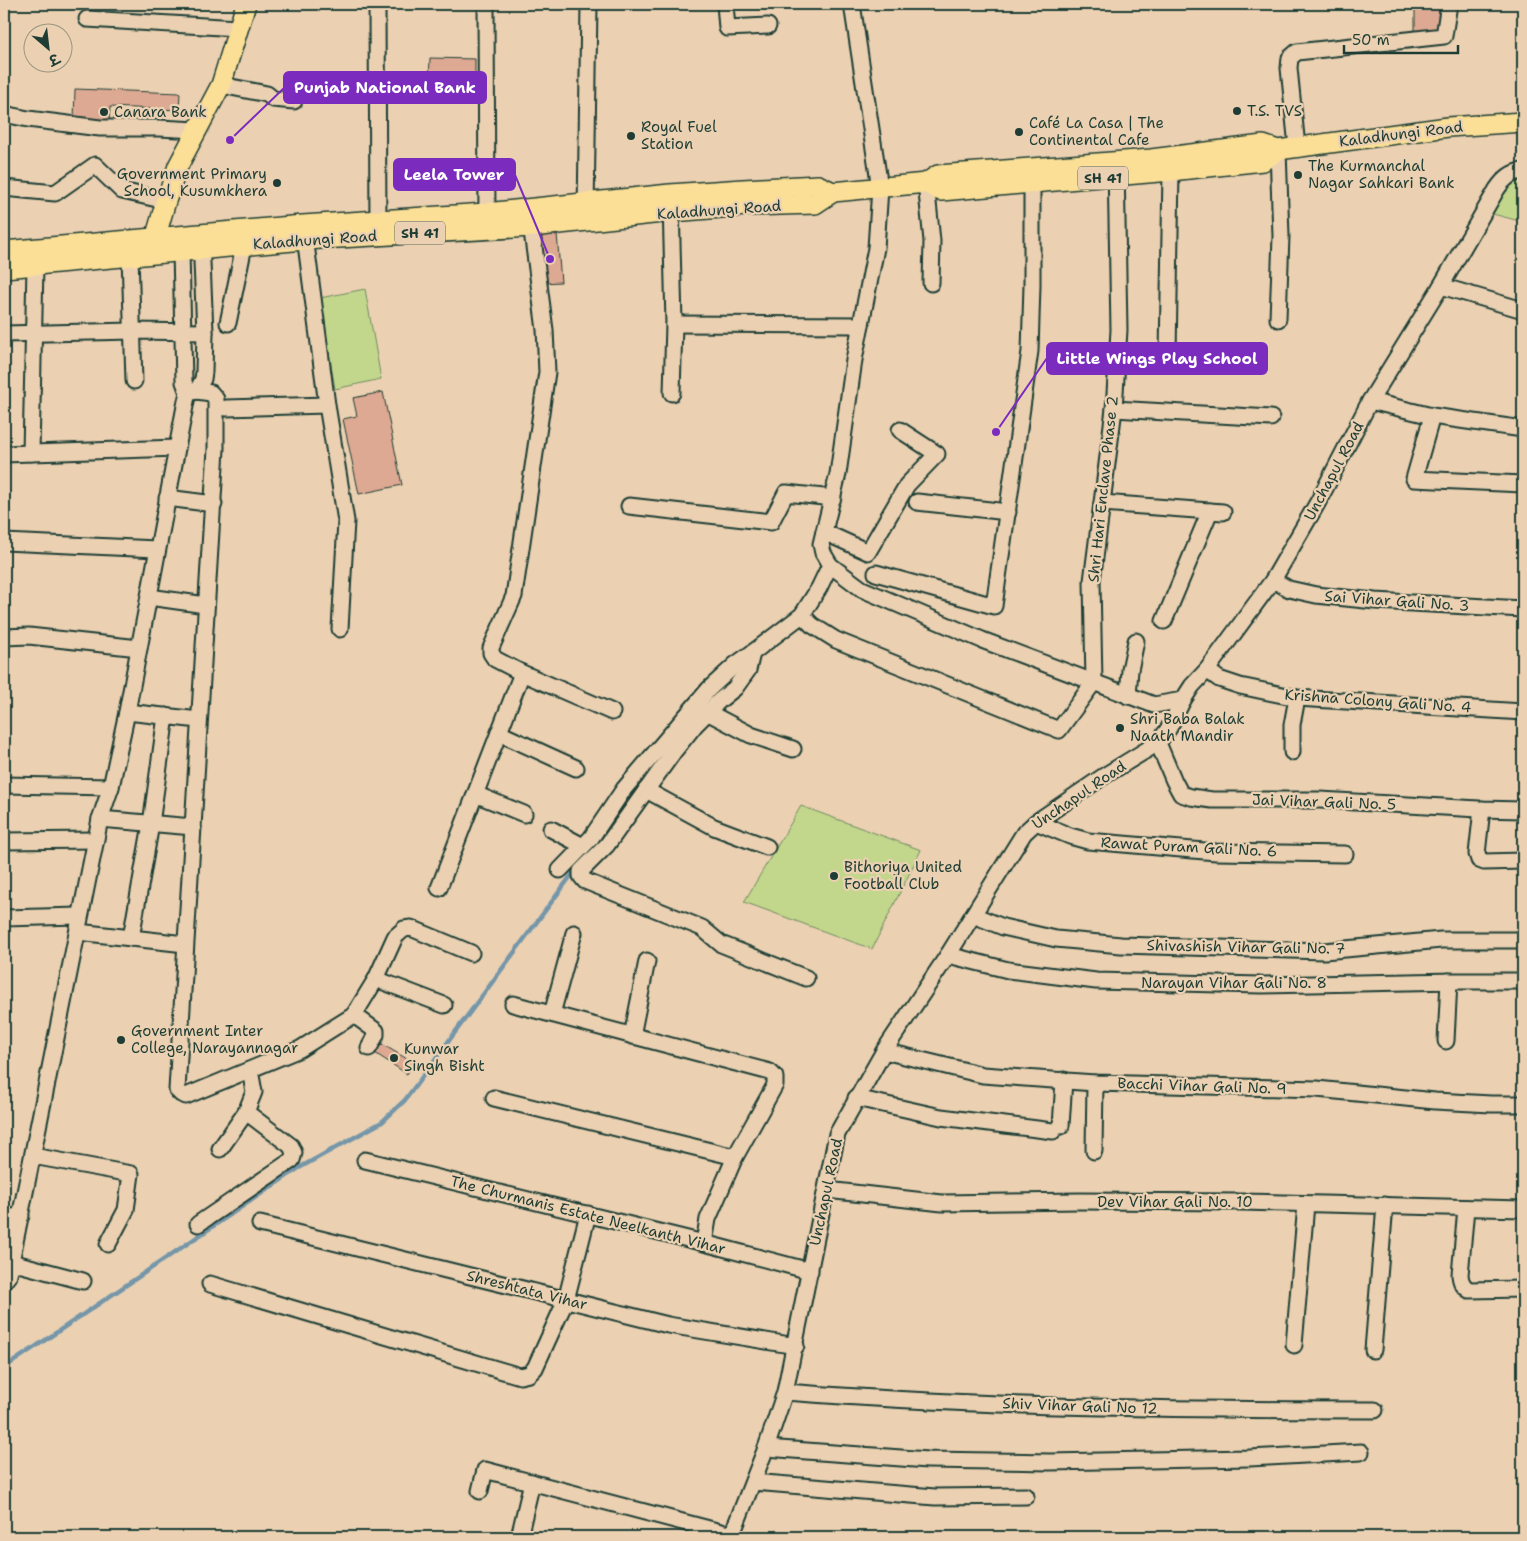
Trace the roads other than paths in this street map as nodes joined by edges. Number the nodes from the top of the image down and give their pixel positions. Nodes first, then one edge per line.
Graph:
1 (246, 4) edge
2 (377, 4) edge
3 (486, 4) edge
4 (589, 4) edge
5 (725, 4) edge
6 (852, 4) edge
7 (1449, 4) edge
8 (87, 19) dead end
9 (768, 26) dead end
10 (238, 28) junction
11 (221, 85) junction
12 (294, 101) dead end
13 (4, 114) edge
14 (1523, 122) edge
15 (197, 130) junction
16 (1297, 147) junction
17 (1278, 150) junction
18 (1117, 169) junction
19 (1523, 171) edge
20 (1171, 172) junction
21 (1032, 183) junction
22 (926, 184) junction
23 (4, 188) edge
24 (880, 188) junction
25 (166, 201) junction
26 (671, 203) junction
27 (586, 213) junction
28 (530, 218) junction
29 (487, 222) junction
30 (378, 228) junction
31 (304, 233) junction
32 (201, 242) junction
33 (155, 246) junction
34 (244, 246) junction
35 (4, 251) edge
36 (181, 251) junction
37 (130, 256) junction
38 (35, 266) junction
39 (4, 268) edge
40 (931, 283) dead end
41 (1441, 286) junction
42 (1523, 310) edge
43 (1278, 319) dead end
44 (228, 323) dead end
45 (674, 324) junction
46 (860, 324) junction
47 (133, 331) junction
48 (183, 331) junction
49 (205, 332) junction
50 (34, 333) junction
51 (4, 334) edge
52 (1168, 356) dead end
53 (134, 381) dead end
54 (193, 392) junction
55 (672, 393) dead end
56 (1370, 401) junction
57 (327, 404) junction
58 (226, 408) dead end
59 (1114, 409) junction
60 (1432, 416) junction
61 (1271, 418) dead end
62 (1523, 429) edge
63 (900, 430) dead end
64 (177, 448) junction
65 (32, 453) junction
66 (4, 454) edge
67 (1523, 484) edge
68 (167, 498) junction
69 (833, 498) junction
70 (917, 502) dead end
71 (1102, 503) junction
72 (214, 504) junction
73 (630, 506) dead end
74 (1008, 512) junction
75 (824, 532) junction
76 (4, 542) edge
77 (157, 549) junction
78 (830, 565) junction
79 (876, 573) dead end
80 (1273, 580) junction
81 (149, 597) junction
82 (206, 605) junction
83 (1523, 609) edge
84 (802, 614) junction
85 (1164, 621) dead end
86 (340, 629) dead end
87 (4, 637) edge
88 (1136, 642) dead end
89 (139, 648) junction
90 (752, 653) junction
91 (1207, 670) junction
92 (522, 673) junction
93 (1094, 682) junction
94 (1128, 696) junction
95 (1297, 698) junction
96 (1183, 700) junction
97 (127, 712) junction
98 (612, 712) dead end
99 (708, 712) junction
100 (1523, 712) edge
101 (166, 716) junction
102 (199, 720) junction
103 (499, 733) junction
104 (1158, 743) junction
105 (793, 749) dead end
106 (1292, 752) dead end
107 (576, 768) dead end
108 (4, 785) edge
109 (111, 787) junction
110 (646, 790) junction
111 (475, 794) junction
112 (1482, 809) junction
113 (1523, 810) edge
114 (524, 814) dead end
115 (100, 819) junction
116 (1036, 822) junction
117 (151, 824) junction
118 (192, 827) junction
119 (551, 829) dead end
120 (95, 840) junction
121 (4, 841) edge
122 (583, 846) junction
123 (767, 847) dead end
124 (1345, 854) dead end
125 (1523, 860) edge
126 (560, 870) dead end
127 (439, 888) dead end
128 (973, 915) junction
129 (4, 918) edge
130 (79, 924) junction
131 (574, 933) dead end
132 (132, 938) junction
133 (1523, 940) edge
134 (186, 944) junction
135 (471, 953) dead end
136 (948, 955) junction
137 (647, 961) dead end
138 (806, 978) dead end
139 (376, 980) junction
140 (1449, 981) junction
141 (1523, 981) edge
142 (444, 1004) dead end
143 (513, 1004) dead end
144 (552, 1014) junction
145 (354, 1015) junction
146 (632, 1036) junction
147 (1446, 1041) dead end
148 (368, 1048) dead end
149 (884, 1051) junction
150 (250, 1070) junction
151 (1064, 1080) junction
152 (1095, 1083) junction
153 (494, 1098) dead end
154 (856, 1098) junction
155 (1523, 1104) edge
156 (246, 1112) junction
157 (220, 1149) dead end
158 (1094, 1151) dead end
159 (32, 1156) junction
160 (734, 1158) junction
161 (366, 1160) dead end
162 (827, 1190) junction
163 (1306, 1204) junction
164 (1385, 1206) junction
165 (1466, 1208) junction
166 (1523, 1209) edge
167 (588, 1214) junction
168 (21, 1216) junction
169 (4, 1218) edge
170 (198, 1224) dead end
171 (260, 1224) dead end
172 (704, 1243) junction
173 (108, 1244) dead end
174 (11, 1262) junction
175 (810, 1271) junction
176 (4, 1281) edge
177 (83, 1281) dead end
178 (210, 1284) dead end
179 (1523, 1289) edge
180 (566, 1300) junction
181 (1294, 1345) dead end
182 (796, 1346) junction
183 (1373, 1350) dead end
184 (785, 1392) junction
185 (1375, 1410) dead end
186 (766, 1448) junction
187 (1361, 1452) dead end
188 (532, 1482) junction
189 (753, 1482) junction
190 (480, 1491) dead end
191 (1026, 1496) dead end
192 (732, 1536) edge
193 (519, 1537) edge

1 - 10 main road
2 - 30 street
3 - 29 street
4 - 27 street
5 - 9 street
6 - 24 street
7 - 16 street
8 - 10 street
10 - 11 main road
11 - 12 street
11 - 15 main road
13 - 15 street
14 - 16 main road, Kaladhungi Road / SH 41
15 - 25 main road
16 - 17 main road, Kaladhungi Road / SH 41
17 - 18 main road, Kaladhungi Road / SH 41
17 - 20 main road, Kaladhungi Road / SH 41
17 - 43 street
18 - 20 main road, Kaladhungi Road / SH 41
18 - 21 main road, Kaladhungi Road / SH 41
18 - 22 main road, Kaladhungi Road / SH 41
18 - 59 street, Shri Hari Enclave Phase 2
19 - 41 street, Unchapul Road
20 - 52 street
21 - 22 main road, Kaladhungi Road / SH 41
21 - 74 street
22 - 24 main road, Kaladhungi Road / SH 41
22 - 40 street
23 - 25 street
24 - 26 main road, Kaladhungi Road / SH 41
24 - 46 street
25 - 33 main road
26 - 27 main road, Kaladhungi Road / SH 41
26 - 45 street
27 - 28 main road, Kaladhungi Road / SH 41
28 - 29 main road, Kaladhungi Road / SH 41
28 - 92 street
29 - 30 main road, Kaladhungi Road / SH 41
30 - 31 main road, Kaladhungi Road / SH 41
31 - 32 main road, Kaladhungi Road / SH 41
31 - 34 main road, Kaladhungi Road / SH 41
31 - 57 street
32 - 33 main road, Kaladhungi Road / SH 41
32 - 34 main road, Kaladhungi Road / SH 41
32 - 36 main road, Kaladhungi Road / SH 41
32 - 49 street
33 - 35 main road, Kaladhungi Road / SH 41
33 - 36 main road, Kaladhungi Road / SH 41
33 - 37 main road, Kaladhungi Road / SH 41
34 - 44 street
36 - 48 street
37 - 38 main road, Kaladhungi Road / SH 41
37 - 47 street
38 - 39 main road, Kaladhungi Road / SH 41
38 - 50 street
41 - 42 street
41 - 56 street, Unchapul Road
45 - 46 street
45 - 55 street
46 - 69 street
47 - 48 street
47 - 50 street
47 - 53 street
48 - 49 street
48 - 54 street
49 - 54 street
50 - 51 street
50 - 65 street
54 - 64 street
54 - 72 street
56 - 60 street
56 - 80 street, Unchapul Road
57 - 58 street
57 - 86 street
59 - 61 street
59 - 71 street, Shri Hari Enclave Phase 2
60 - 62 street
60 - 67 street
63 - 75 street
64 - 65 street
64 - 68 street
65 - 66 street
68 - 72 street
68 - 77 street
69 - 73 street
69 - 75 street
70 - 74 street
71 - 85 street
71 - 93 street, Shri Hari Enclave Phase 2
72 - 82 street
74 - 79 street
75 - 78 street
76 - 77 street
77 - 81 street
78 - 84 street
78 - 93 street
80 - 83 street, Sai Vihar Gali No. 3
80 - 91 street, Unchapul Road
81 - 82 street
81 - 89 street
82 - 102 street
84 - 90 street
84 - 93 street
87 - 89 street
88 - 94 street
89 - 97 street
90 - 99 street
90 - 122 street
91 - 95 street, Krishna Colony Gali No. 4
91 - 96 street, Unchapul Road
92 - 98 street
92 - 103 street
93 - 94 street
94 - 96 street
95 - 100 street, Krishna Colony Gali No. 4
95 - 106 street
96 - 104 street, Unchapul Road
97 - 101 street
97 - 109 street
99 - 105 street
99 - 110 street
101 - 102 street
101 - 117 street
102 - 118 street
103 - 107 street
103 - 111 street
104 - 112 street, Jai Vihar Gali No. 5
104 - 116 street, Unchapul Road
108 - 109 street
109 - 115 street
110 - 123 street
110 - 138 street
111 - 114 street
111 - 127 street
112 - 113 street, Jai Vihar Gali No. 5
112 - 125 street
115 - 117 street
115 - 120 street
116 - 124 street, Rawat Puram Gali No. 6
116 - 128 street, Unchapul Road
117 - 118 street
117 - 132 street
118 - 134 street
119 - 122 street
120 - 121 street
120 - 130 street
122 - 126 street
128 - 133 street, Shivashish Vihar Gali No. 7
128 - 136 street, Unchapul Road
129 - 130 street
130 - 132 street
130 - 159 street
131 - 144 street
132 - 134 street
134 - 150 street
135 - 139 street
136 - 140 street, Narayan Vihar Gali No. 8
136 - 149 street, Unchapul Road
137 - 146 street
139 - 142 street
139 - 145 street
140 - 141 street, Narayan Vihar Gali No. 8
140 - 147 street
143 - 144 street
144 - 146 street
145 - 148 street
145 - 150 street
146 - 160 street
149 - 151 street, Bacchi Vihar Gali No. 9
149 - 154 street, Unchapul Road
150 - 156 street
151 - 152 street, Bacchi Vihar Gali No. 9
151 - 154 street
152 - 155 street, Bacchi Vihar Gali No. 9
152 - 158 street
153 - 160 street
154 - 162 street, Unchapul Road
156 - 157 street
156 - 170 street
159 - 168 street
159 - 173 street
160 - 172 street
161 - 167 street, The Churmanis Estate Neelkanth Vihar
162 - 163 street, Dev Vihar Gali No. 10
162 - 175 street, Unchapul Road
163 - 164 street, Dev Vihar Gali No. 10
163 - 181 street
164 - 165 street, Dev Vihar Gali No. 10
164 - 183 street
165 - 166 street, Dev Vihar Gali No. 10
165 - 179 street
167 - 172 street, The Churmanis Estate Neelkanth Vihar
167 - 180 street
168 - 169 street
168 - 174 street
171 - 180 street, Shreshtata Vihar
172 - 175 street, The Churmanis Estate Neelkanth Vihar
174 - 176 street
174 - 177 street
175 - 182 street, Unchapul Road
178 - 180 street
180 - 182 street, Shreshtata Vihar
182 - 184 street, Unchapul Road
184 - 185 street, Shiv Vihar Gali No 12
184 - 186 street, Unchapul Road
186 - 187 street
186 - 189 street, Unchapul Road
188 - 190 street
188 - 192 street
188 - 193 street
189 - 191 street
189 - 192 street, Unchapul Road

